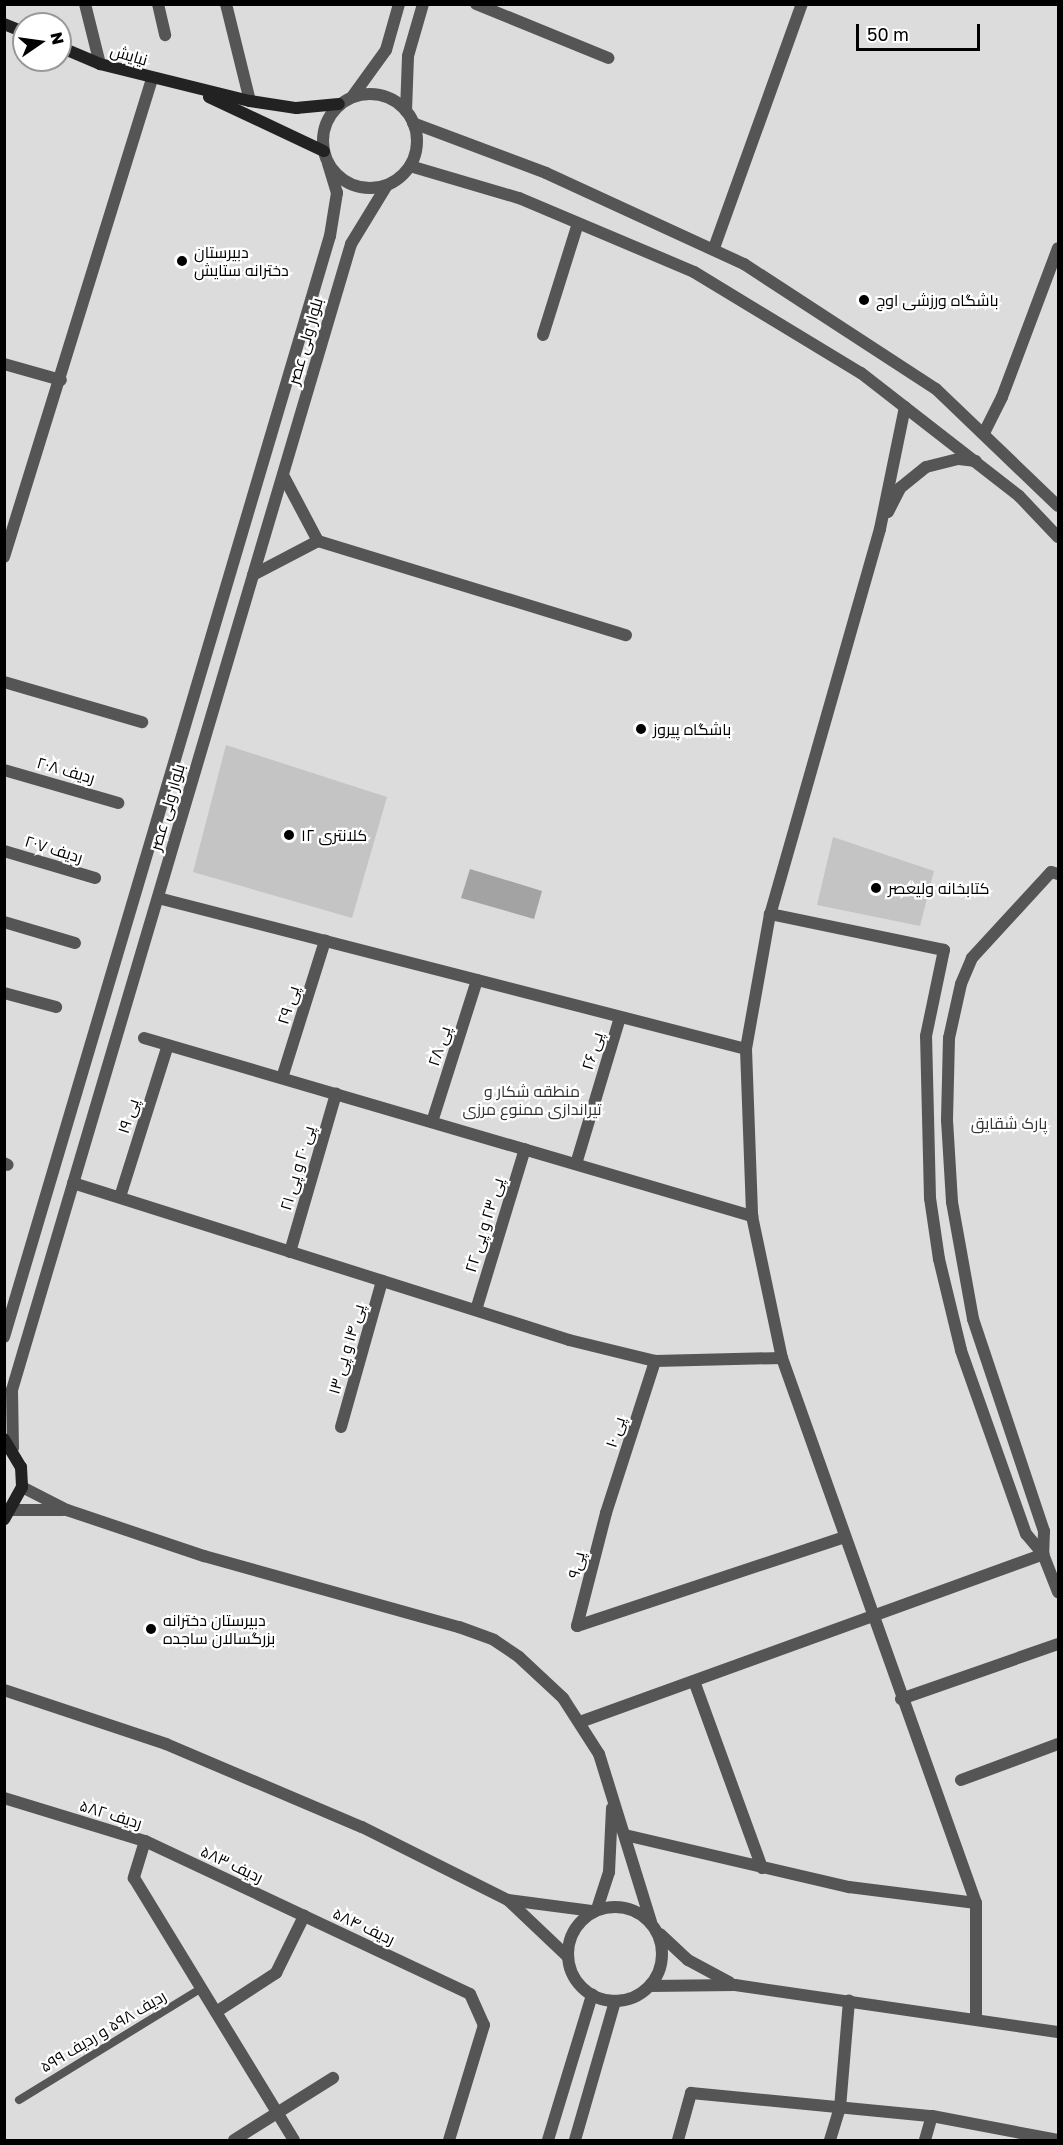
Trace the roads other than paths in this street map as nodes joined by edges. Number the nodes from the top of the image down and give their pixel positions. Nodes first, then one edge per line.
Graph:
1 (85, 4) edge
2 (158, 4) edge
3 (226, 4) edge
4 (399, 4) edge
5 (423, 4) edge
6 (476, 4) edge
7 (802, 4) edge
8 (165, 35) dead end
9 (72, 52) edge
10 (608, 58) dead end
11 (100, 64) junction
12 (152, 79) junction
13 (192, 88) junction
14 (352, 97) junction
15 (250, 101) junction
16 (339, 104) junction
17 (406, 111) junction
18 (413, 123) junction
19 (326, 158) junction
20 (410, 166) junction
21 (387, 185) junction
22 (578, 223) junction
23 (714, 248) junction
24 (1059, 248) edge
25 (1056, 264) edge
26 (543, 335) dead end
27 (4, 364) edge
28 (61, 380) junction
29 (905, 407) junction
30 (984, 433) junction
31 (976, 461) junction
32 (283, 475) junction
33 (1059, 506) edge
34 (880, 529) junction
35 (1059, 537) edge
36 (318, 541) junction
37 (4, 557) edge
38 (253, 575) junction
39 (626, 635) dead end
40 (4, 681) edge
41 (142, 722) dead end
42 (4, 770) edge
43 (118, 802) dead end
44 (4, 851) edge
45 (1059, 874) edge
46 (95, 878) dead end
47 (158, 897) junction
48 (770, 914) junction
49 (4, 922) edge
50 (324, 941) junction
51 (75, 943) dead end
52 (477, 980) junction
53 (4, 993) edge
54 (56, 1007) dead end
55 (620, 1017) junction
56 (144, 1038) dead end
57 (168, 1045) junction
58 (746, 1049) junction
59 (282, 1078) junction
60 (336, 1094) junction
61 (432, 1122) junction
62 (525, 1149) junction
63 (576, 1164) junction
64 (73, 1183) junction
65 (120, 1197) junction
66 (753, 1216) junction
67 (290, 1252) junction
68 (382, 1281) junction
69 (476, 1310) junction
70 (4, 1337) edge
71 (782, 1358) junction
72 (655, 1362) junction
73 (341, 1427) dead end
74 (9, 1444) edge
75 (21, 1487) junction
76 (67, 1510) junction
77 (606, 1513) joint
78 (9, 1515) edge
79 (842, 1538) junction
80 (1044, 1554) junction
81 (1059, 1592) edge
82 (870, 1613) junction
83 (1059, 1644) edge
84 (694, 1681) junction
85 (4, 1690) edge
86 (902, 1700) junction
87 (580, 1722) junction
88 (1059, 1744) edge
89 (961, 1780) dead end
90 (611, 1789) junction
91 (4, 1798) edge
92 (625, 1834) junction
93 (145, 1841) junction
94 (762, 1868) junction
95 (508, 1900) junction
96 (976, 1903) junction
97 (595, 1910) junction
98 (304, 1916) junction
99 (654, 1927) junction
100 (568, 1957) junction
101 (735, 1985) junction
102 (650, 1986) junction
103 (202, 1988) junction
104 (592, 1995) junction
105 (849, 2000) junction
106 (615, 2001) junction
107 (216, 2012) junction
108 (976, 2018) junction
109 (1059, 2032) edge
110 (333, 2078) dead end
111 (19, 2100) dead end
112 (840, 2108) junction
113 (278, 2113) junction
114 (932, 2116) junction
115 (1007, 2135) edge
116 (234, 2140) edge
117 (294, 2140) edge
118 (448, 2140) edge
119 (548, 2140) edge
120 (575, 2140) edge
121 (678, 2140) edge
122 (830, 2140) edge
123 (925, 2140) edge
124 (1059, 2140) edge

1 - 11 street
2 - 8 street
3 - 15 street
4 - 14 street
5 - 17 street
6 - 10 street
7 - 23 street
9 - 11 main road, نیایش
11 - 12 main road, نیایش
12 - 13 main road, نیایش
12 - 28 street
13 - 15 main road
13 - 19 main road
14 - 16 street
14 - 17 street
15 - 16 main road
16 - 19 street
17 - 18 street
18 - 20 street
18 - 23 street
19 - 21 street
19 - 70 street, بلوار ولی عصر
20 - 21 street
20 - 22 street
21 - 32 street, بلوار ولی عصر
22 - 26 street
22 - 29 street
23 - 30 street
24 - 25 street
25 - 30 street
27 - 28 street
28 - 37 street
29 - 31 street
29 - 34 street
30 - 33 street
31 - 34 street
31 - 35 street
32 - 36 street
32 - 38 street, بلوار ولی عصر
34 - 48 street
36 - 38 street
36 - 39 street
38 - 47 street, بلوار ولی عصر
40 - 41 street
42 - 43 street, ردیف ۲۰۸
44 - 46 street, ردیف ۲۰۷
45 - 80 street
47 - 50 street
47 - 64 street, بلوار ولی عصر
48 - 58 street
48 - 80 street
49 - 51 street
50 - 52 street
50 - 59 street, پی ۲۹
52 - 55 street
52 - 61 street, پی ۲۸
53 - 54 street
55 - 58 street
55 - 63 street, پی ۲۶
56 - 57 street
57 - 59 street
57 - 65 street, پی ۱۹
58 - 66 street
59 - 60 street
60 - 61 street
60 - 67 street, پی ۲۰ و پی ۲۱
61 - 62 street
62 - 63 street
62 - 69 street, پی ۲۳ و پی ۲۲
63 - 66 street
64 - 65 street
64 - 74 street, بلوار ولی عصر
65 - 67 street
66 - 71 street
67 - 68 street
68 - 69 street
68 - 73 street, پی ۱۴ و پی ۱۳
69 - 72 street
71 - 72 street
71 - 79 street
72 - 77 street, پی ۱۰
74 - 75 main road
75 - 76 street
75 - 78 main road
76 - 78 street
76 - 87 street
77 - 79 street, پی۹
79 - 82 street
80 - 81 street
80 - 82 street
82 - 84 street
82 - 86 street
83 - 86 street
84 - 87 street
84 - 94 street
85 - 95 street
86 - 96 street
87 - 90 street
88 - 89 street
90 - 92 street
90 - 97 street
91 - 93 street, ردیف ۵۸۲
92 - 94 street
92 - 99 street
93 - 98 street, ردیف ۵۸۳
93 - 103 street
94 - 96 street
95 - 97 street
95 - 100 street
96 - 108 street
97 - 99 street
97 - 100 street
98 - 107 street
98 - 118 street, ردیف ۵۸۴
99 - 101 street
99 - 102 street
100 - 104 street
101 - 102 street
101 - 105 street
102 - 106 street
103 - 107 street
103 - 111 lane, ردیف ۵۹۸ و ردیف ۵۹۹
104 - 106 street
104 - 119 street
105 - 108 street
105 - 112 street
106 - 120 street
107 - 113 street
108 - 109 street
110 - 113 street
112 - 114 street
112 - 121 street
112 - 122 street
113 - 116 street
113 - 117 street
114 - 115 street
114 - 123 street
115 - 124 street

